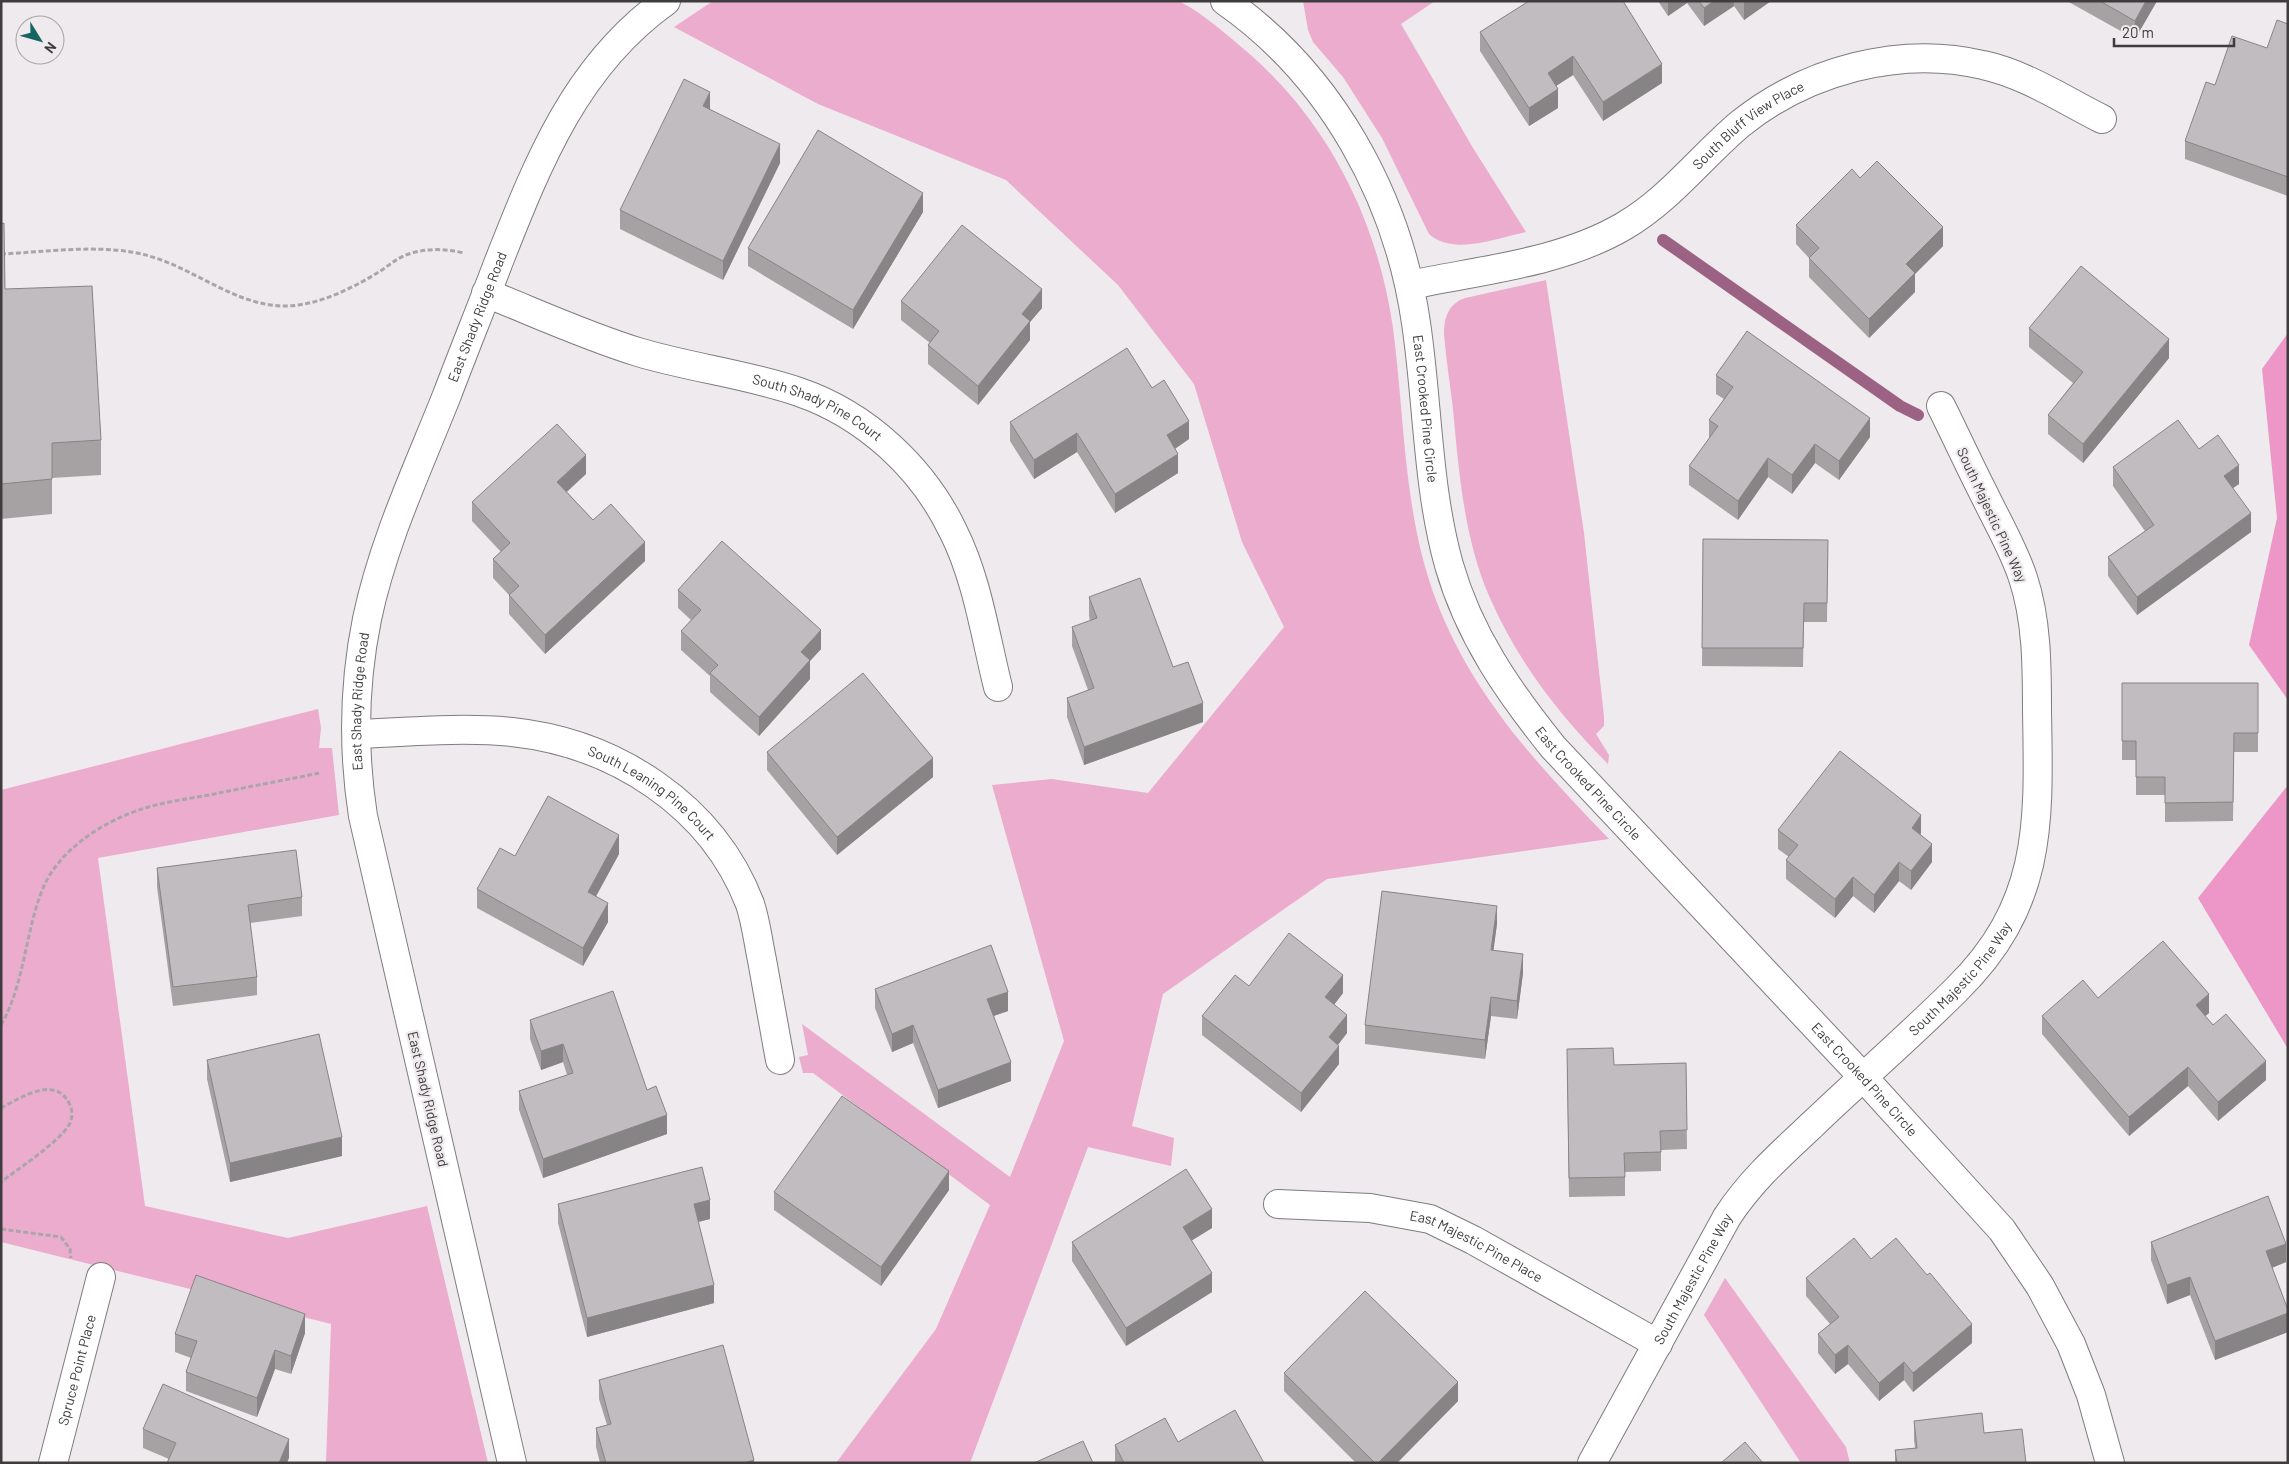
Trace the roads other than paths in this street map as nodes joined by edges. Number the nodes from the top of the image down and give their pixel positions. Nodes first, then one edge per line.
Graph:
1 (666, 1) edge
2 (1242, 6) edge
3 (2102, 119) dead end
4 (1410, 285) junction
5 (486, 293) junction
6 (1941, 406) dead end
7 (998, 687) dead end
8 (357, 734) junction
9 (780, 1060) dead end
10 (1863, 1077) junction
11 (1278, 1204) dead end
12 (101, 1277) dead end
13 (1658, 1344) junction
14 (53, 1463) edge
15 (512, 1463) edge
16 (1592, 1463) edge
17 (2110, 1463) edge

1 - 5 street, East Shady Ridge Road
2 - 4 street, East Crooked Pine Circle
3 - 4 street, South Bluff View Place
4 - 10 street, East Crooked Pine Circle
5 - 7 street, South Shady Pine Court
5 - 8 street, East Shady Ridge Road
6 - 10 street, South Majestic Pine Way
8 - 9 street, South Leaning Pine Court
8 - 15 street, East Shady Ridge Road
10 - 13 street, South Majestic Pine Way
10 - 17 street, East Crooked Pine Circle
11 - 13 street, East Majestic Pine Place
12 - 14 street, Spruce Point Place
13 - 16 street, South Majestic Pine Way

